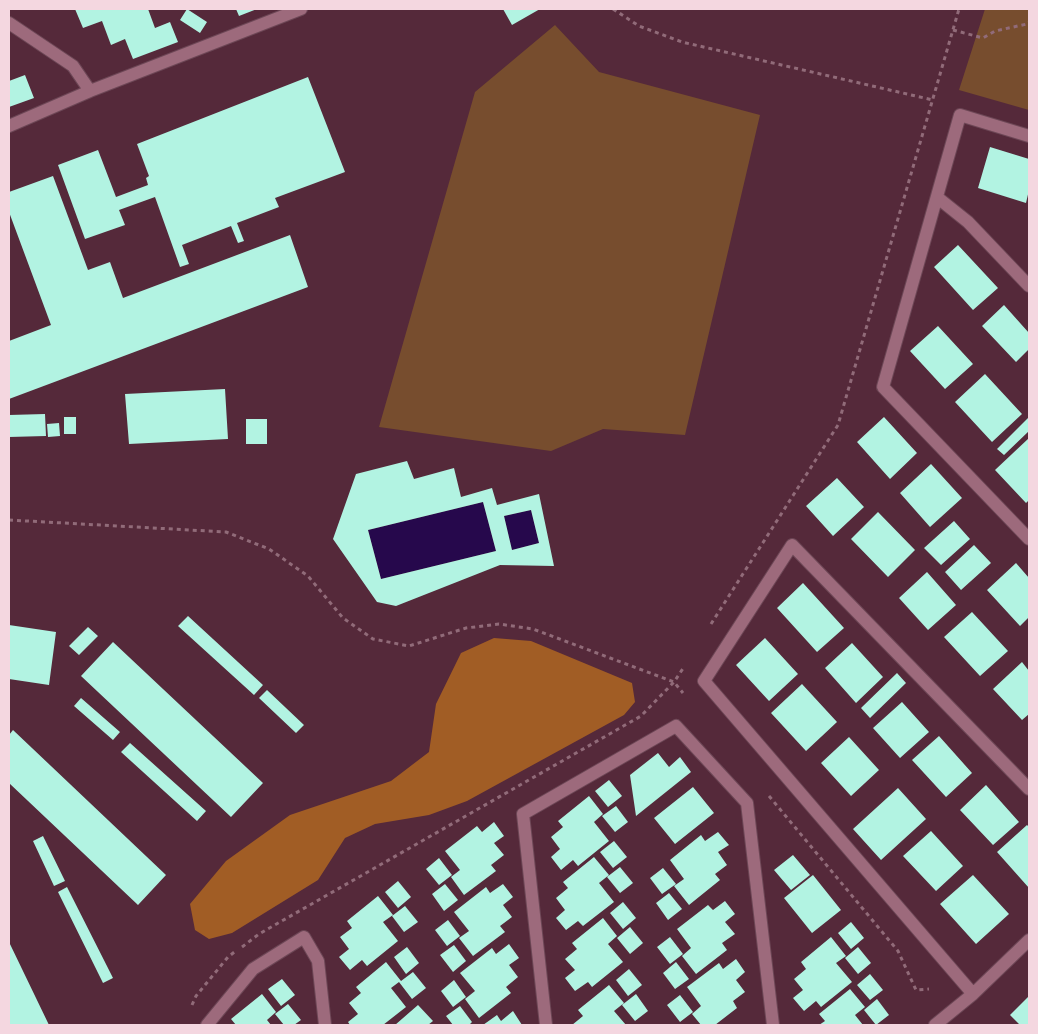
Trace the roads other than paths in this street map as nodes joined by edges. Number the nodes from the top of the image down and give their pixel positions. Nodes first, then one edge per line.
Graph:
1 (301, 9) edge
2 (9, 23) edge
3 (90, 91) junction
4 (9, 126) edge
5 (1029, 136) edge
6 (938, 198) junction
7 (1029, 286) edge
8 (1029, 539) edge
9 (1029, 789) edge
10 (1029, 940) edge
11 (972, 994) junction
12 (206, 1025) edge
13 (325, 1025) edge
14 (546, 1025) edge
15 (773, 1025) edge
16 (935, 1025) edge

1 - 3 street
2 - 3 street
3 - 4 street
5 - 6 street
6 - 7 street
6 - 8 street
9 - 11 street
10 - 11 street
11 - 16 street
12 - 13 street
14 - 15 street

